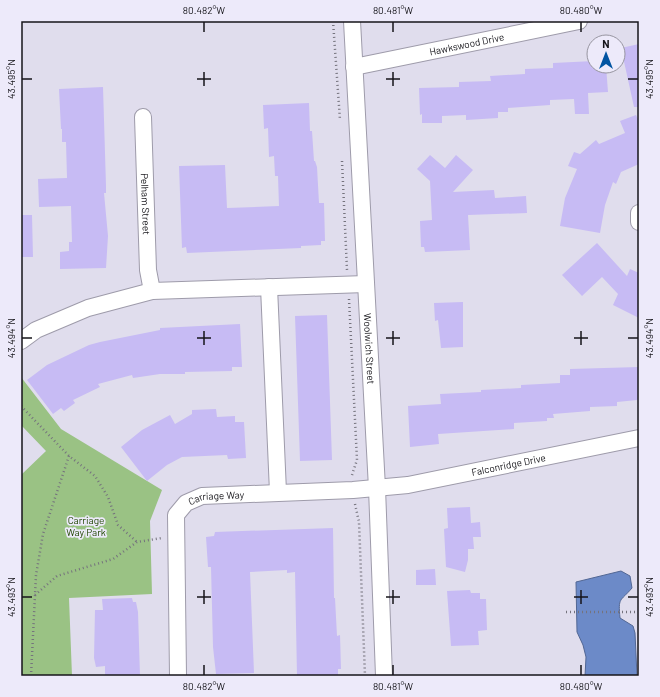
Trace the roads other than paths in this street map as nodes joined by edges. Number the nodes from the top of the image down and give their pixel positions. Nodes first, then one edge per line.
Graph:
1 (352, 21) edge
2 (579, 21) edge
3 (354, 67) junction
4 (143, 117) dead end
5 (639, 213) edge
6 (639, 222) edge
7 (366, 284) junction
8 (269, 287) junction
9 (152, 291) junction
10 (21, 341) edge
11 (639, 438) edge
12 (377, 488) junction
13 (278, 492) junction
14 (178, 676) edge
15 (384, 676) edge

1 - 3 street, Woolwich Street
2 - 3 street, Hawkswood Drive
3 - 7 street, Woolwich Street
4 - 9 street, Pelham Street
5 - 6 street
7 - 8 street
7 - 12 street, Woolwich Street
8 - 9 street
8 - 13 street
9 - 10 street
11 - 12 street, Falconridge Drive
12 - 13 street, Carriage Way
12 - 15 street, Woolwich Street
13 - 14 street, Carriage Way

